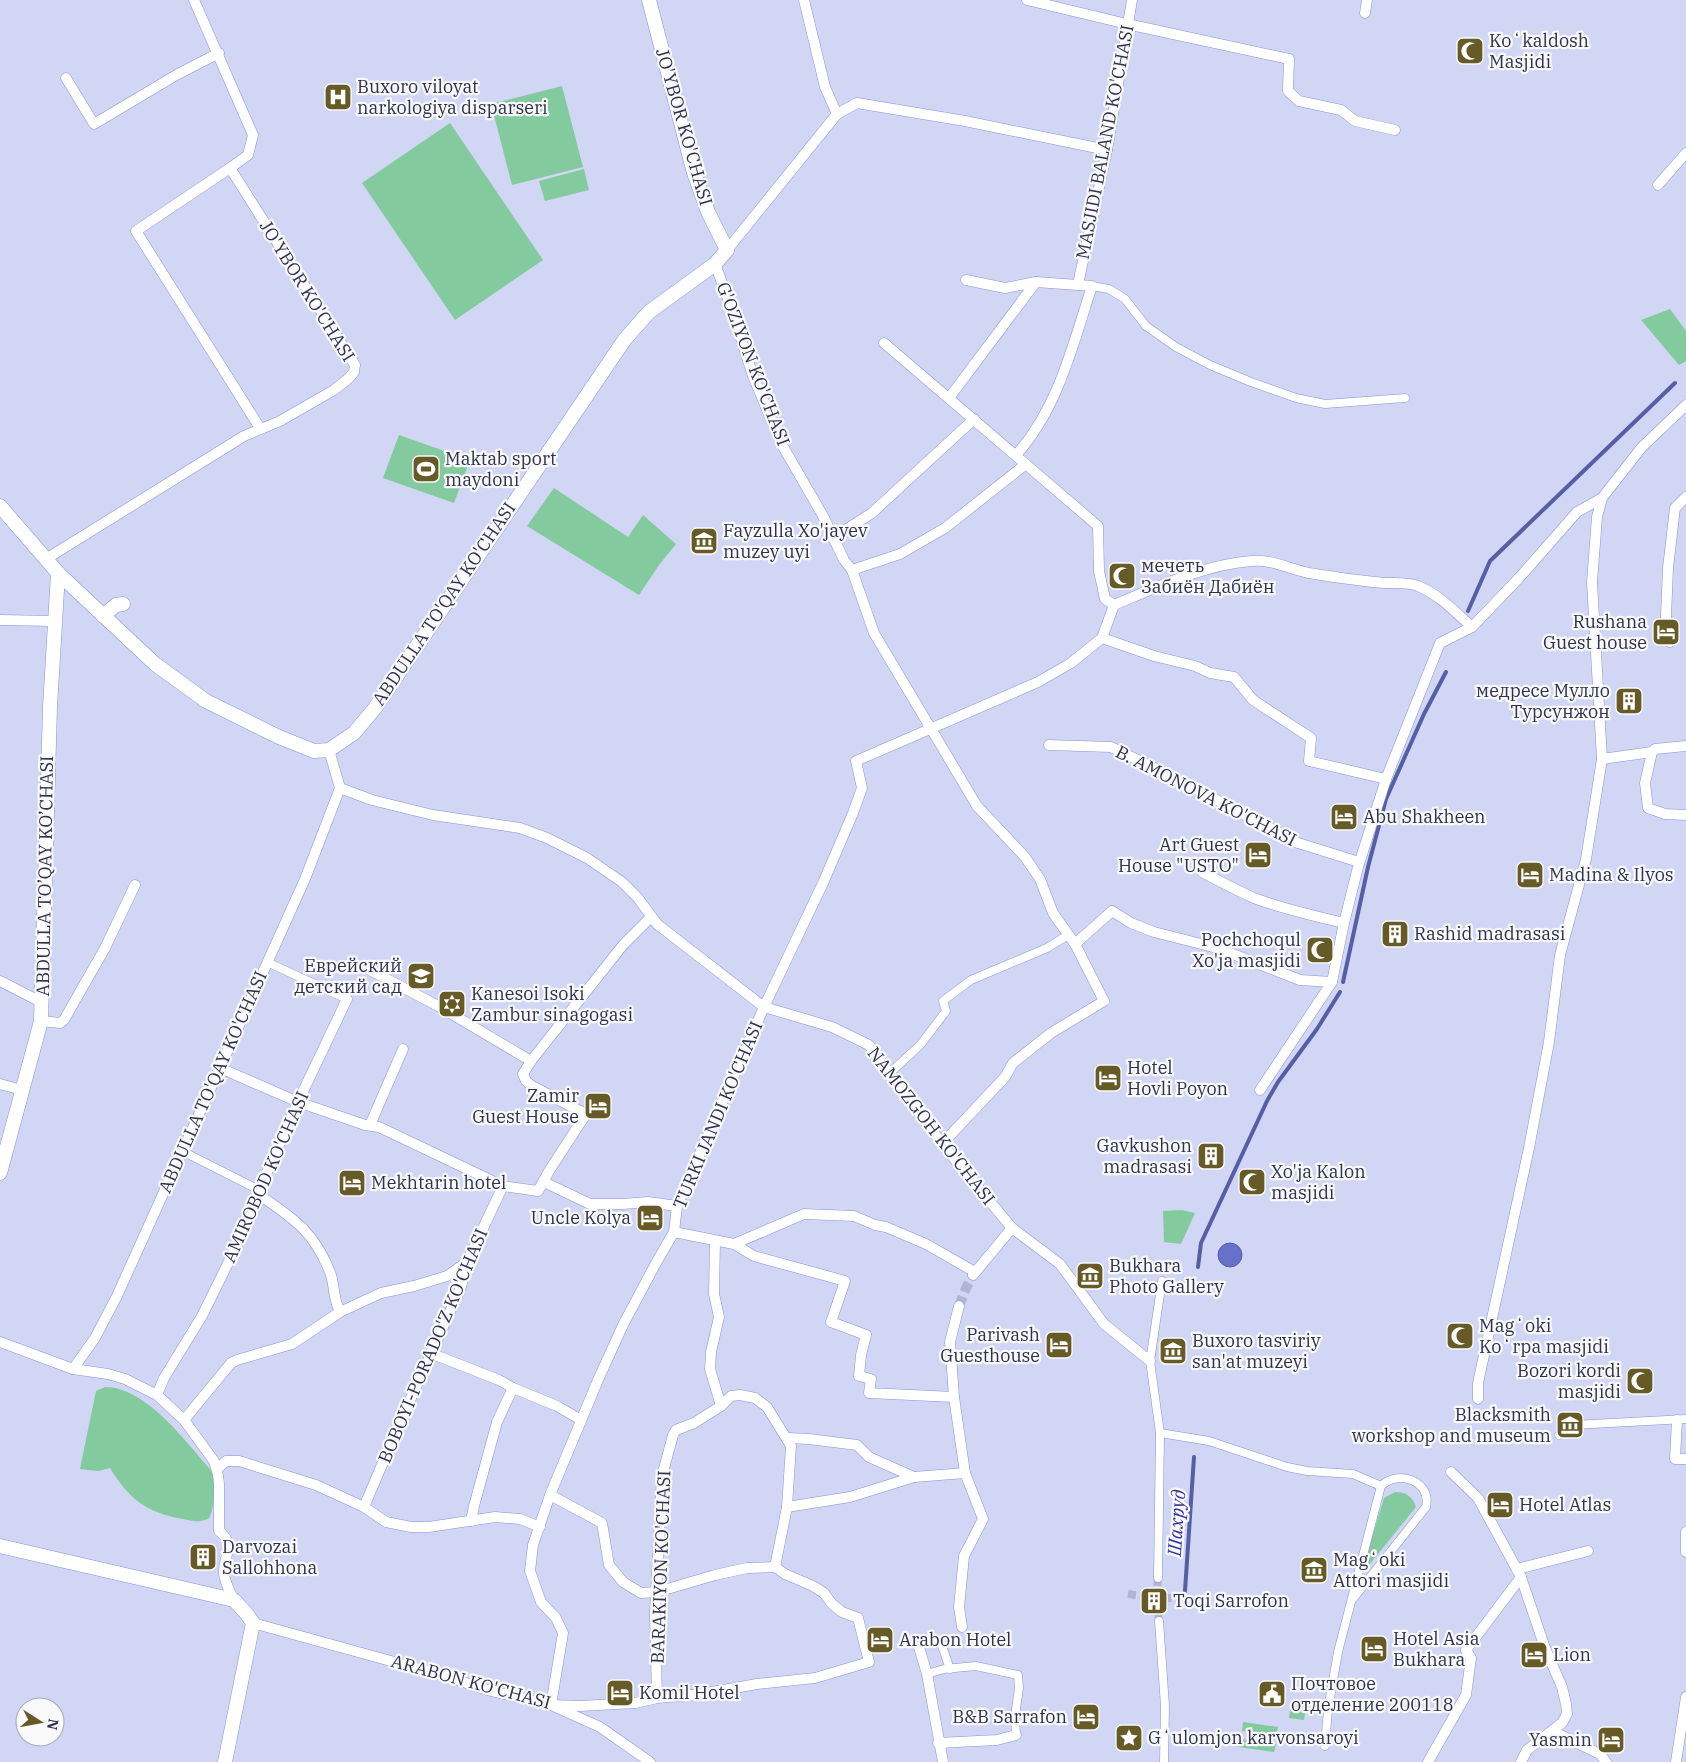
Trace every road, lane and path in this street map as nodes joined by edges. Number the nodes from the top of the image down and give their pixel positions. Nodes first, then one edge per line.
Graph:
1 (194, 0) edge
2 (649, 0) edge
3 (804, 0) edge
4 (1027, 0) edge
5 (1132, 0) edge
6 (1368, 0) edge
7 (1365, 13) dead end
8 (1127, 24) junction
9 (219, 52) junction
10 (66, 78) dead end
11 (837, 114) junction
12 (1395, 130) dead end
13 (1107, 150) junction
14 (1686, 153) edge
15 (230, 168) junction
16 (1658, 185) dead end
17 (727, 250) junction
18 (715, 264) junction
19 (966, 280) dead end
20 (1036, 282) junction
21 (1078, 284) junction
22 (1092, 286) junction
23 (884, 343) dead end
24 (949, 398) junction
25 (1405, 398) dead end
26 (1686, 405) edge
27 (974, 419) junction
28 (260, 428) junction
29 (1016, 455) junction
30 (1026, 464) junction
31 (1686, 497) edge
32 (1602, 498) junction
33 (0, 506) edge
34 (833, 538) junction
35 (46, 559) junction
36 (852, 570) junction
37 (58, 573) junction
38 (123, 604) dead end
39 (1114, 605) junction
40 (103, 616) junction
41 (0, 620) edge
42 (54, 621) junction
43 (1472, 627) junction
44 (1102, 638) junction
45 (1670, 642) dead end
46 (931, 728) junction
47 (1049, 745) dead end
48 (1686, 746) edge
49 (329, 750) junction
50 (1652, 752) junction
51 (1602, 759) junction
52 (1386, 779) junction
53 (340, 788) junction
54 (1686, 815) edge
55 (1359, 862) junction
56 (1202, 872) dead end
57 (135, 885) dead end
58 (651, 917) junction
59 (1344, 923) junction
60 (1068, 935) junction
61 (1075, 944) junction
62 (267, 962) junction
63 (364, 967) dead end
64 (0, 981) edge
65 (1332, 982) junction
66 (347, 999) joint
67 (43, 1004) junction
68 (764, 1007) junction
69 (41, 1021) junction
70 (404, 1050) dead end
71 (530, 1060) junction
72 (220, 1068) junction
73 (889, 1074) junction
74 (0, 1084) edge
75 (22, 1090) junction
76 (1260, 1090) dead end
77 (298, 1102) junction
78 (370, 1125) junction
79 (942, 1144) junction
80 (182, 1151) junction
81 (0, 1173) edge
82 (544, 1182) junction
83 (503, 1186) junction
84 (260, 1193) junction
85 (677, 1206) junction
86 (1012, 1228) junction
87 (674, 1232) junction
88 (714, 1240) junction
89 (734, 1244) junction
90 (468, 1262) junction
91 (1162, 1281) dead end
92 (959, 1306) tunnel mouth
93 (340, 1312) junction
94 (0, 1342) edge
95 (430, 1353) junction
96 (1150, 1361) junction
97 (73, 1369) junction
98 (513, 1388) junction
99 (157, 1395) junction
100 (954, 1397) junction
101 (1478, 1399) dead end
102 (721, 1406) junction
103 (1681, 1419) edge
104 (184, 1420) junction
105 (581, 1420) junction
106 (1160, 1433) junction
107 (1559, 1435) dead end
108 (788, 1438) junction
109 (1686, 1459) edge
110 (217, 1470) junction
111 (1451, 1472) dead end
112 (965, 1473) junction
113 (914, 1477) junction
114 (1381, 1486) junction
115 (550, 1494) junction
116 (787, 1507) junction
117 (364, 1508) junction
118 (471, 1521) junction
119 (540, 1527) junction
120 (1686, 1532) edge
121 (0, 1546) edge
122 (1588, 1551) dead end
123 (1686, 1552) edge
124 (775, 1567) junction
125 (1519, 1573) junction
126 (1158, 1578) tunnel mouth
127 (657, 1592) junction
128 (234, 1600) junction
129 (1352, 1600) junction
130 (1159, 1621) tunnel mouth
131 (253, 1623) junction
132 (962, 1627) dead end
133 (935, 1639) dead end
134 (919, 1647) dead end
135 (950, 1669) junction
136 (928, 1674) junction
137 (1686, 1697) edge
138 (657, 1698) junction
139 (551, 1705) junction
140 (1552, 1731) junction
141 (1016, 1735) joint
142 (938, 1743) junction
143 (1326, 1746) dead end
144 (225, 1762) edge
145 (650, 1762) edge
146 (943, 1762) edge
147 (1164, 1762) edge
148 (1428, 1762) edge
149 (1521, 1762) edge
150 (1606, 1762) edge
151 (1676, 1762) edge

1 - 9 street
2 - 17 street, JO'YBOR KO'CHASI
3 - 11 street
4 - 8 street
5 - 8 street, MASJIDI BALAND KO'CHASI
6 - 7 street
8 - 12 street
8 - 13 street, MASJIDI BALAND KO'CHASI
9 - 10 street
9 - 15 street
11 - 13 street
11 - 17 street
13 - 21 street, MASJIDI BALAND KO'CHASI
14 - 16 street
15 - 28 street
15 - 28 street, JO'YBOR KO'CHASI
17 - 18 street, ABDULLA TO'QAY KO'CHASI
18 - 34 street, G'OZIYON KO'CHASI
18 - 49 street, ABDULLA TO'QAY KO'CHASI
19 - 20 street
20 - 21 street
20 - 24 street
21 - 22 street
22 - 25 street, MASJIDI BALAND KO'CHASI
22 - 29 street
23 - 24 street
24 - 27 street
26 - 32 street
27 - 29 street
27 - 34 street
28 - 35 street, JO'YBOR KO'CHASI
29 - 30 street
30 - 36 street
30 - 39 street
31 - 45 street
32 - 43 street
32 - 51 street
33 - 35 street
34 - 36 street, G'OZIYON KO'CHASI
35 - 37 street
36 - 46 street, G'OZIYON KO'CHASI
37 - 40 street
37 - 42 street, ABDULLA TO’QAY KO’CHASI
38 - 40 street
39 - 43 street
39 - 44 street
40 - 49 street
41 - 42 street
42 - 67 street, ABDULLA TO’QAY KO’CHASI
43 - 52 street
44 - 46 street
44 - 52 street
46 - 60 street, G'OZIYON KO'CHASI
46 - 68 street, TURKI JANDI KO'CHASI
47 - 55 street, B. AMONOVA KO'CHASI
48 - 50 street
49 - 53 street
50 - 51 street
50 - 54 street
51 - 101 street
52 - 55 street
53 - 58 street, NAMOZGOH KO'CHASI
53 - 62 street, ABDULLA TO'QAY KO'CHASI
55 - 59 street
56 - 59 street
57 - 69 street
58 - 68 street, NAMOZGOH KO'CHASI
58 - 71 street
59 - 65 street
60 - 61 street, G'OZIYON KO'CHASI
60 - 73 street
61 - 65 street
61 - 79 street, G'OZIYON KO'CHASI
62 - 66 street
62 - 72 street, ABDULLA TO'QAY KO'CHASI
63 - 71 street
64 - 67 street
65 - 76 street
66 - 77 street, AMIROBOD KO'CHASI
67 - 69 street, ABDULLA TO’QAY KO’CHASI
68 - 73 street, NAMOZGOH KO'CHASI
68 - 85 street, TURKI JANDI KO'CHASI
69 - 75 street, ABDULLA TO’QAY KO’CHASI
70 - 78 street
71 - 82 street
72 - 77 street
72 - 80 street, ABDULLA TO'QAY KO'CHASI
73 - 79 street, NAMOZGOH KO'CHASI
74 - 75 street
75 - 81 street, ABDULLA TO’QAY KO’CHASI
77 - 78 street
77 - 84 street, AMIROBOD KO'CHASI
78 - 83 street
79 - 86 street, NAMOZGOH KO'CHASI
80 - 84 street
80 - 97 street, ABDULLA TO'QAY KO'CHASI
82 - 83 street
82 - 85 street
83 - 90 street, BOBOYI-PORADO'Z KO'CHASI
84 - 93 street
84 - 99 street, AMIROBOD KO'CHASI
85 - 87 street, TURKI JANDI KO'CHASI
86 - 89 street
86 - 96 street, NAMOZGOH KO'CHASI
87 - 88 street
87 - 105 street, TURKI JANDI KO'CHASI
88 - 89 street
88 - 102 street
89 - 100 street
90 - 93 street
90 - 95 street, BOBOYI-PORADO'Z KO'CHASI
91 - 96 street
92 - 100 street
93 - 104 street
94 - 97 street
95 - 98 street
95 - 117 street, BOBOYI-PORADO'Z KO'CHASI
96 - 106 street
97 - 99 street
98 - 105 street
98 - 118 street
99 - 104 street
100 - 112 street
102 - 108 street, BARAKIYON KO'CHASI
102 - 127 street, BARAKIYON KO'CHASI
103 - 107 street
103 - 109 street
104 - 110 street
105 - 115 street, TURKI JANDI KO'CHASI
106 - 114 street
106 - 126 street
108 - 113 street
108 - 116 street
110 - 117 street
110 - 128 street
111 - 125 street
112 - 113 street
112 - 132 street
113 - 116 street
114 - 129 street
114 - 129 street
115 - 119 street, TURKI JANDI KO'CHASI
115 - 127 street
116 - 124 street
117 - 118 street
118 - 119 street
119 - 139 street, TURKI JANDI KO'CHASI
120 - 123 street
121 - 128 street
122 - 125 street
124 - 127 street
124 - 138 street, ARABON KO'CHASI
125 - 140 street
125 - 148 street
127 - 138 street, BARAKIYON KO'CHASI
128 - 131 street
129 - 143 street
130 - 147 street
131 - 139 street, ARABON KO'CHASI
131 - 144 street
133 - 135 street
134 - 136 street
135 - 136 street
135 - 141 street
136 - 142 street
137 - 151 street
138 - 139 street, ARABON KO'CHASI
139 - 145 street
140 - 149 street
140 - 150 street
141 - 142 street
142 - 146 street

